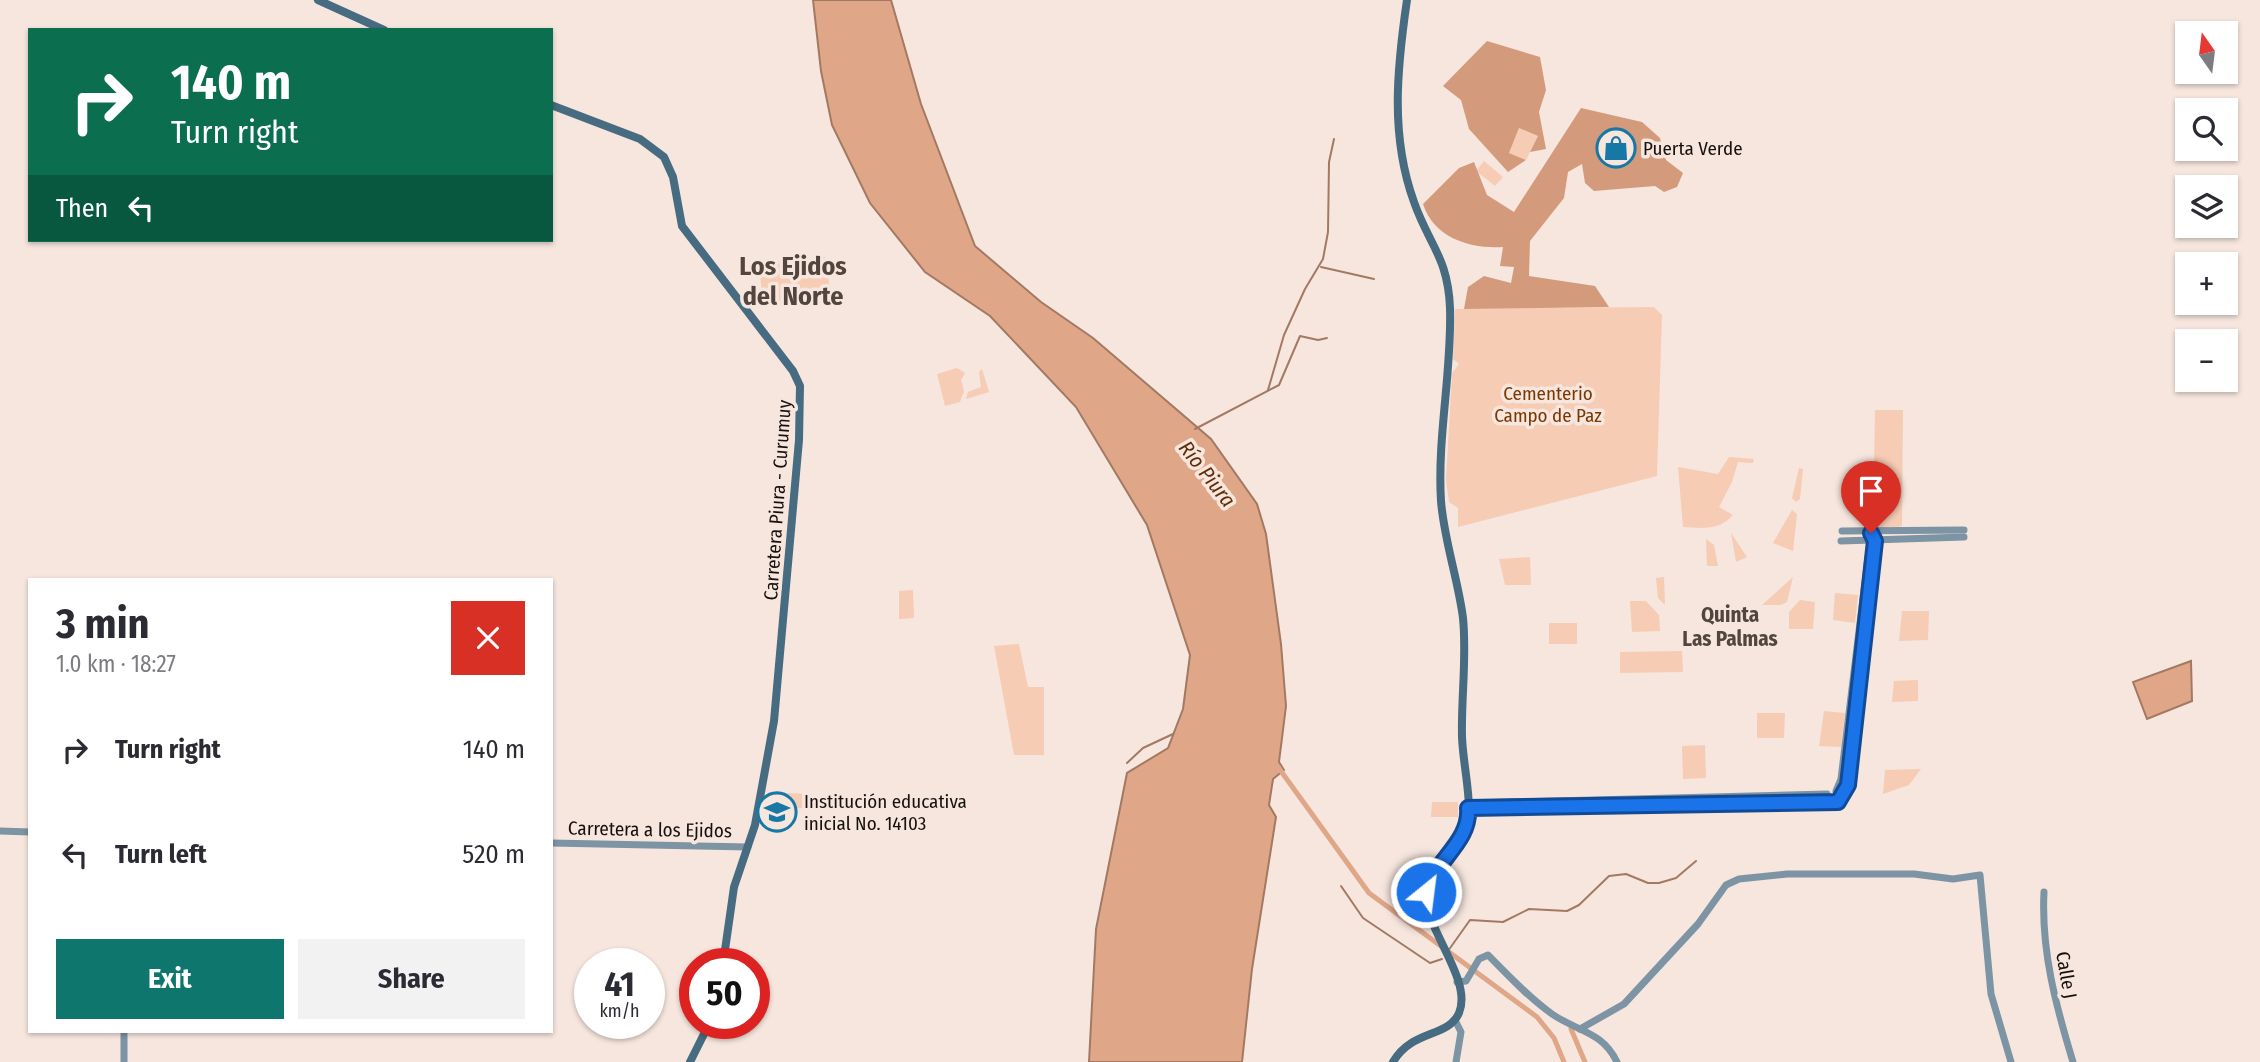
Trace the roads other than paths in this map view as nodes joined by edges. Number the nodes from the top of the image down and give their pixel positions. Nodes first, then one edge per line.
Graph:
1 (318, 0) edge
2 (1407, 0) edge
3 (380, 28) edge
4 (553, 106) edge
5 (1842, 531) dead end
6 (1871, 533) junction
7 (1841, 541) dead end
8 (1872, 542) junction
9 (1838, 795) junction
10 (1828, 798) junction
11 (1468, 806) junction
12 (0, 831) edge
13 (28, 832) edge
14 (553, 843) edge
15 (748, 847) junction
16 (2044, 892) dead end
17 (725, 948) edge
18 (1457, 982) junction
19 (1455, 1020) junction
20 (1582, 1030) junction
21 (124, 1033) edge
22 (702, 1039) edge
23 (124, 1062) edge
24 (690, 1062) edge
25 (1393, 1062) edge
26 (1456, 1062) edge
27 (1617, 1062) edge
28 (2011, 1062) edge
29 (2073, 1062) edge

1 - 3 main road
2 - 11 main road
4 - 15 main road, Carretera Piura - Curumuy
5 - 6 street
6 - 8 street
6 - 8 street
7 - 8 street
8 - 9 street
9 - 10 street
9 - 10 street
10 - 11 street
11 - 18 main road
12 - 13 street
14 - 15 street, Carretera a los Ejidos
15 - 17 main road, Carretera Piura - Curumuy
16 - 29 street, Calle J
18 - 19 main road
18 - 20 street
19 - 25 main road
19 - 26 street
20 - 27 street
20 - 28 street
21 - 23 street
22 - 24 main road

